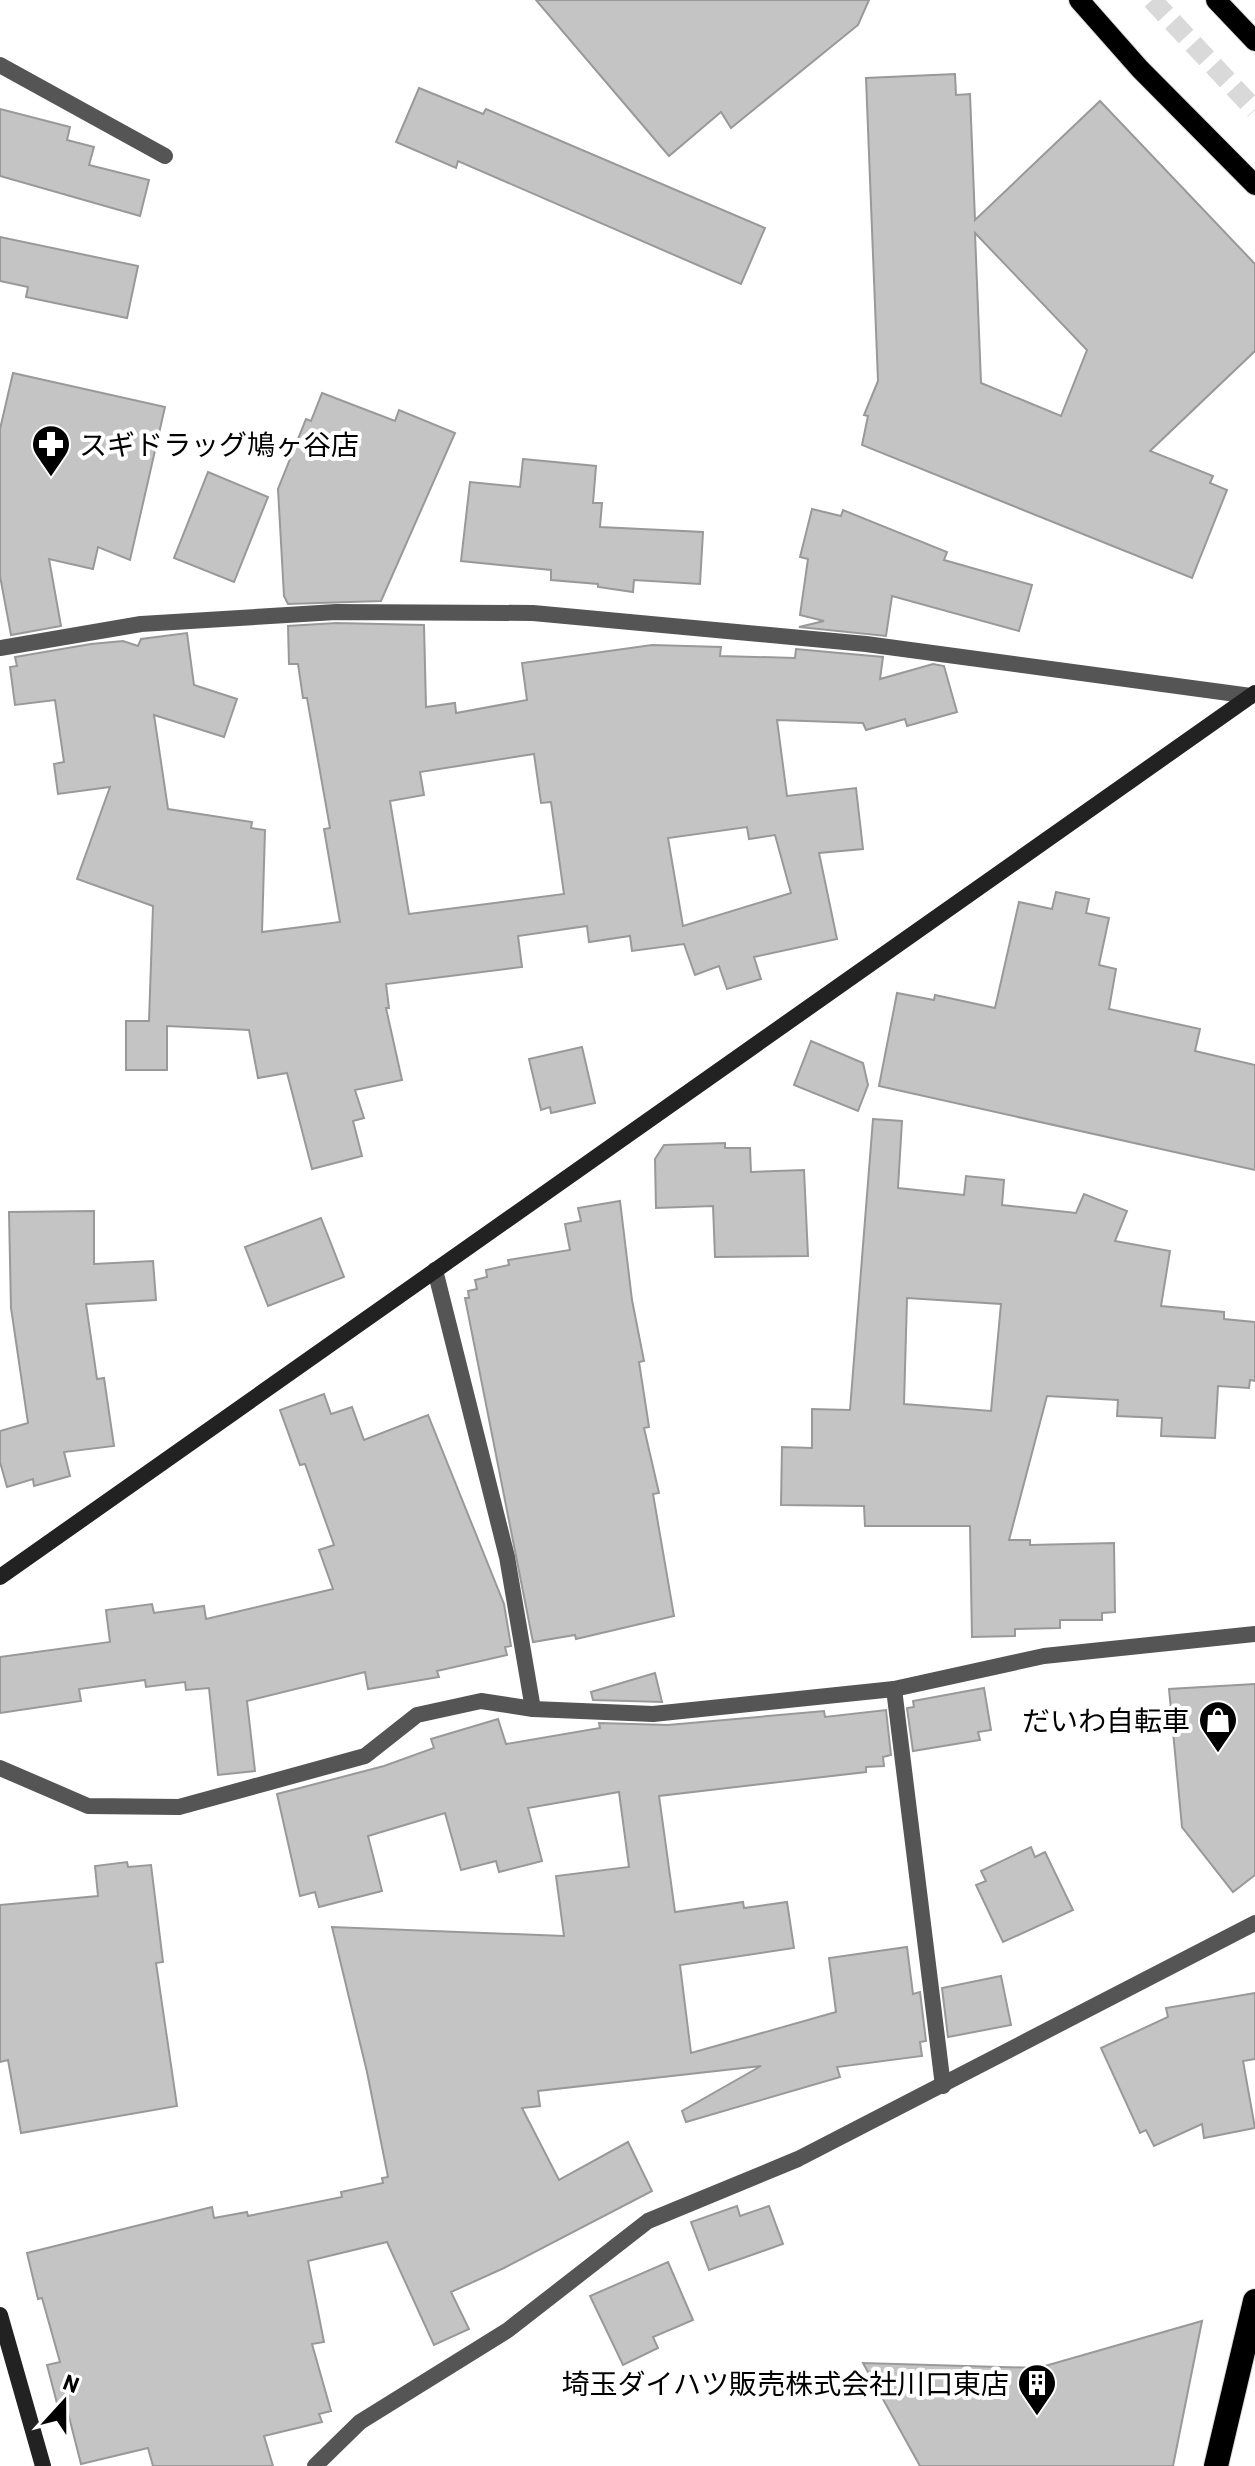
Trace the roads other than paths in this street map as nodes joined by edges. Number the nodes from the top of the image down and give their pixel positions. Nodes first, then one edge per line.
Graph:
1 (1079, 0) edge
2 (1216, 0) edge
3 (1255, 41) edge
4 (0, 65) edge
5 (165, 156) dead end
6 (1255, 185) edge
7 (0, 648) edge
8 (1253, 695) edge
9 (435, 1270) junction
10 (0, 1577) edge
11 (1255, 1634) edge
12 (894, 1689) junction
13 (533, 1709) junction
14 (0, 1768) edge
15 (1255, 1923) edge
16 (943, 2086) junction
17 (1255, 2301) edge
18 (0, 2315) edge
19 (43, 2466) edge
20 (315, 2466) edge
21 (1216, 2466) edge

1 - 6 main road
2 - 3 main road
4 - 5 street
7 - 8 street
8 - 9 street
9 - 10 street
9 - 13 street
11 - 12 street
12 - 13 street
12 - 16 street
13 - 14 street
15 - 16 street
16 - 20 street
17 - 21 highway
18 - 19 street

